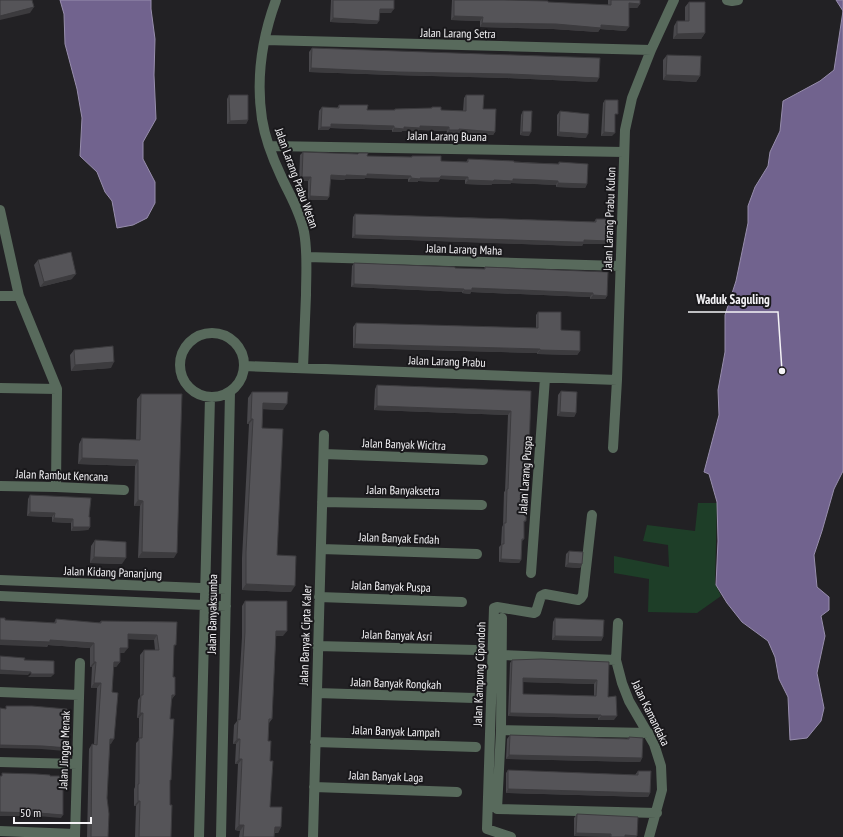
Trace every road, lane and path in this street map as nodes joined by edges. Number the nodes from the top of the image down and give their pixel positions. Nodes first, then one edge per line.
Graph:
1 (276, 0) edge
2 (674, 0) edge
3 (727, 0) edge
4 (738, 0) edge
5 (265, 40) junction
6 (651, 50) junction
7 (270, 146) junction
8 (624, 152) junction
9 (0, 210) edge
10 (307, 257) junction
11 (620, 266) junction
12 (0, 296) edge
13 (19, 296) junction
14 (244, 366) junction
15 (303, 368) junction
16 (545, 378) junction
17 (617, 380) junction
18 (0, 388) edge
19 (57, 390) junction
20 (230, 392) junction
21 (210, 396) junction
22 (324, 434) dead end
23 (613, 448) dead end
24 (324, 454) junction
25 (483, 460) dead end
26 (0, 486) edge
27 (56, 487) junction
28 (124, 490) dead end
29 (322, 502) junction
30 (482, 505) dead end
31 (592, 515) dead end
32 (321, 549) junction
33 (477, 554) dead end
34 (531, 574) dead end
35 (0, 580) edge
36 (206, 589) junction
37 (226, 589) junction
38 (0, 596) edge
39 (319, 597) junction
40 (462, 602) dead end
41 (205, 605) junction
42 (226, 606) junction
43 (502, 618) dead end
44 (618, 623) dead end
45 (317, 646) junction
46 (476, 650) dead end
47 (502, 655) junction
48 (616, 660) junction
49 (80, 663) dead end
50 (0, 692) edge
51 (317, 694) junction
52 (79, 695) junction
53 (474, 698) dead end
54 (501, 730) junction
55 (649, 734) junction
56 (315, 742) junction
57 (476, 747) dead end
58 (0, 762) edge
59 (77, 764) junction
60 (314, 787) junction
61 (457, 792) dead end
62 (657, 813) junction
63 (0, 832) edge
64 (75, 835) edge
65 (200, 837) edge
66 (221, 837) edge
67 (313, 837) edge
68 (511, 837) edge
69 (649, 837) edge

1 - 5 street, Jalan Larang Prabu Wetan
2 - 6 street, Jalan Larang Prabu Kulon
3 - 4 street
5 - 6 street, Jalan Larang Setra
5 - 7 street, Jalan Larang Prabu Wetan
6 - 8 street, Jalan Larang Prabu Kulon
7 - 8 street, Jalan Larang Buana
7 - 10 street, Jalan Larang Prabu Wetan
8 - 11 street, Jalan Larang Prabu Kulon
9 - 13 street
10 - 11 street, Jalan Larang Maha
10 - 15 street, Jalan Larang Prabu Wetan
11 - 17 street, Jalan Larang Prabu Kulon
12 - 13 street
13 - 19 street
14 - 15 street, Jalan Larang Prabu
14 - 20 street
14 - 21 street
15 - 16 street, Jalan Larang Prabu
16 - 17 street, Jalan Larang Prabu
16 - 34 street, Jalan Larang Puspa
17 - 23 street, Jalan Larang Prabu Kulon
18 - 19 street
19 - 27 street
20 - 21 street
20 - 37 street, Jalan Banyaksumba
21 - 36 street, Jalan Banyaksumba
22 - 24 street, Jalan Banyak Cipta Kaler
24 - 25 street, Jalan Banyak Wicitra
24 - 29 street, Jalan Banyak Cipta Kaler
26 - 27 street, Jalan Rambut Kencana
27 - 28 street, Jalan Rambut Kencana
29 - 30 street, Jalan Banyaksetra
29 - 32 street, Jalan Banyak Cipta Kaler
31 - 68 street, Jalan Kampung Cipondoh
32 - 33 street, Jalan Banyak Endah
32 - 39 street, Jalan Banyak Cipta Kaler
35 - 36 street, Jalan Kidang Pananjung
36 - 37 street, Jalan Kidang Pananjung
36 - 41 street, Jalan Banyaksumba
37 - 42 street, Jalan Banyaksumba
38 - 41 street
39 - 40 street, Jalan Banyak Puspa
39 - 45 street, Jalan Banyak Cipta Kaler
41 - 42 street
41 - 65 street, Jalan Banyaksumba
42 - 66 street, Jalan Banyaksumba
43 - 47 street
44 - 48 street, Jalan Kamandaka
45 - 46 street, Jalan Banyak Asri
45 - 51 street, Jalan Banyak Cipta Kaler
47 - 48 street
47 - 54 street
48 - 55 street, Jalan Kamandaka
49 - 52 street, Jalan Jingga Menak
50 - 52 street
51 - 53 street, Jalan Banyak Rongkah
51 - 56 street, Jalan Banyak Cipta Kaler
52 - 59 street, Jalan Jingga Menak
54 - 55 street
54 - 62 street
55 - 62 street, Jalan Kamandaka
56 - 57 street, Jalan Banyak Lampah
56 - 60 street, Jalan Banyak Cipta Kaler
58 - 59 street
59 - 64 street, Jalan Jingga Menak
60 - 61 street, Jalan Banyak Laga
60 - 67 street, Jalan Banyak Cipta Kaler
62 - 69 street, Jalan Kamandaka
63 - 64 street

